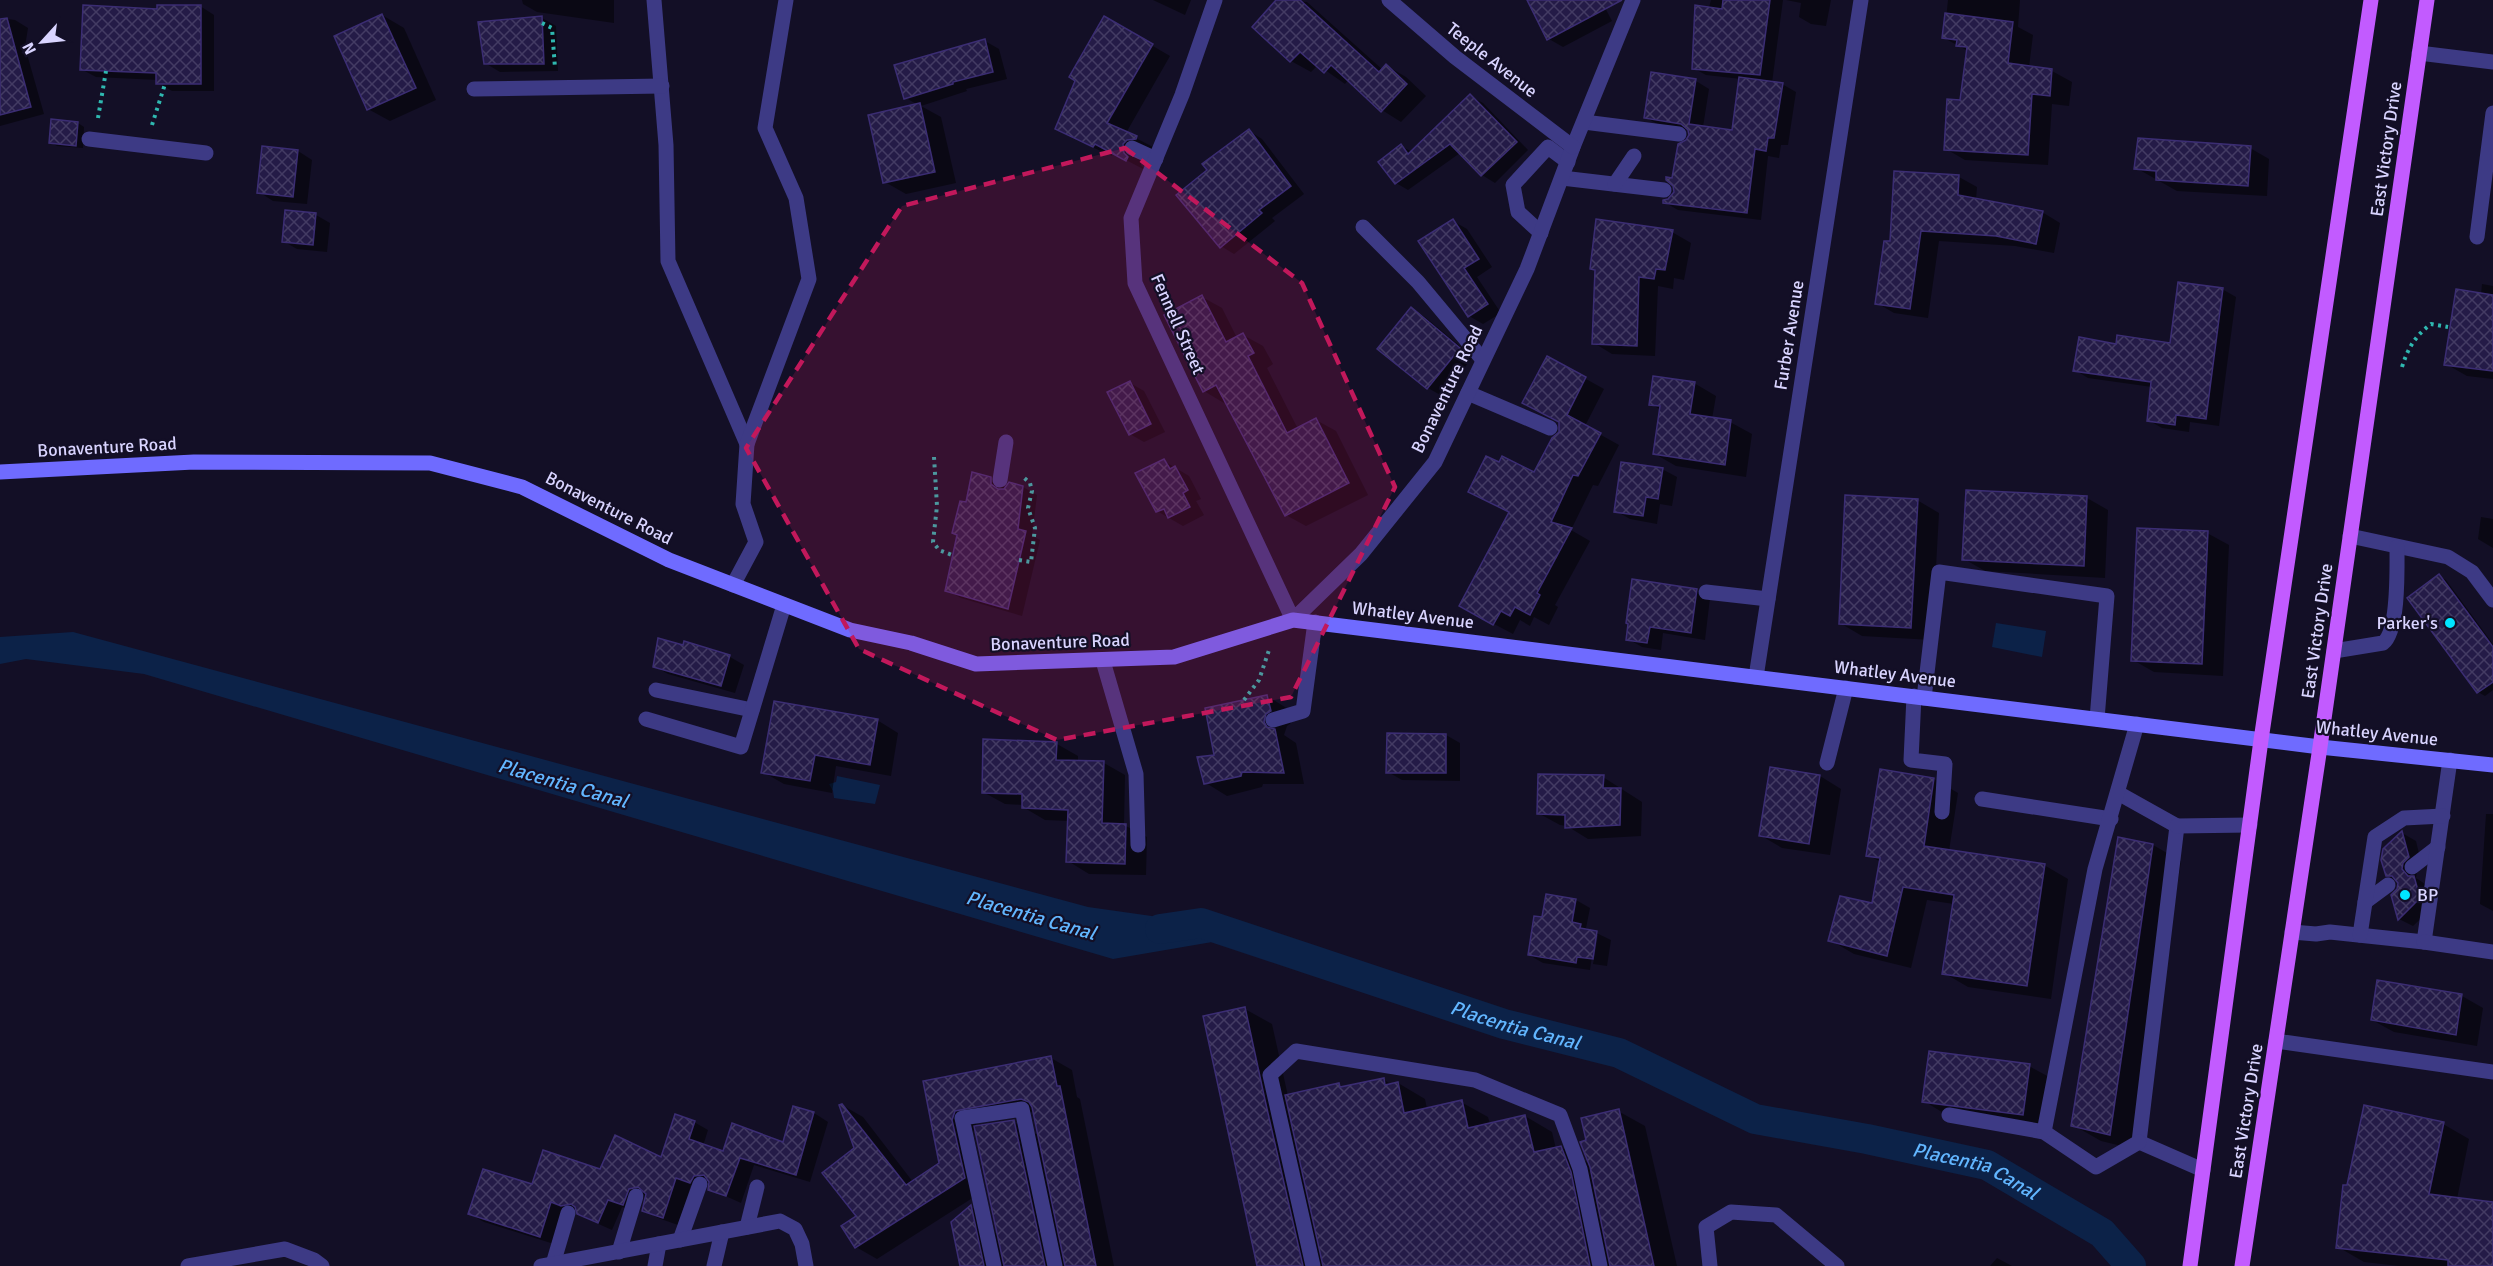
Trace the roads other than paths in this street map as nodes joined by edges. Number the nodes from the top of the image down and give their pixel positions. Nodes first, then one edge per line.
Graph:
1 (654, 0) edge
2 (786, 0) edge
3 (1215, 0) edge
4 (1389, 0) edge
5 (1634, 0) edge
6 (1861, 0) edge
7 (2371, 0) edge
8 (2427, 0) edge
9 (2420, 53) junction
10 (2493, 62) edge
11 (662, 86) junction
12 (474, 89) dead end
13 (2493, 113) edge
14 (1584, 122) junction
15 (1679, 134) dead end
16 (92, 139) road end
17 (1132, 148) dead end
18 (206, 153) dead end
19 (1570, 154) junction
20 (1634, 156) dead end
21 (1156, 159) junction
22 (1562, 178) junction
23 (1615, 184) junction
24 (1664, 190) dead end
25 (1363, 227) dead end
26 (1540, 233) junction
27 (2477, 237) dead end
28 (1483, 360) junction
29 (1468, 393) junction
30 (1550, 428) dead end
31 (1006, 442) dead end
32 (747, 444) junction
33 (0, 472) edge
34 (1001, 475) road end
35 (2350, 536) junction
36 (2397, 547) junction
37 (733, 585) junction
38 (1706, 592) dead end
39 (1768, 599) junction
40 (2493, 600) edge
41 (784, 605) junction
42 (1293, 620) junction
43 (1315, 622) junction
44 (2334, 651) junction
45 (1103, 660) junction
46 (1756, 677) junction
47 (1846, 688) junction
48 (656, 690) dead end
49 (1919, 697) junction
50 (752, 710) junction
51 (646, 719) dead end
52 (2097, 719) junction
53 (1273, 720) dead end
54 (2136, 724) junction
55 (2261, 740) junction
56 (2320, 747) junction
57 (2450, 760) junction
58 (1827, 763) dead end
59 (2493, 765) edge
60 (2118, 794) junction
61 (1982, 799) dead end
62 (1942, 812) dead end
63 (2443, 816) junction
64 (2111, 819) junction
65 (2250, 825) junction
66 (2177, 826) junction
67 (1138, 845) dead end
68 (2438, 847) junction
69 (2412, 867) dead end
70 (2388, 885) dead end
71 (2366, 902) junction
72 (2292, 932) junction
73 (2360, 935) junction
74 (2424, 942) junction
75 (2493, 952) edge
76 (2276, 1041) junction
77 (2493, 1072) edge
78 (1949, 1115) dead end
79 (2044, 1132) junction
80 (2139, 1142) junction
81 (2203, 1170) junction
82 (700, 1184) dead end
83 (757, 1187) dead end
84 (636, 1196) dead end
85 (568, 1214) dead end
86 (747, 1227) junction
87 (722, 1232) junction
88 (680, 1240) junction
89 (659, 1244) junction
90 (619, 1252) junction
91 (593, 1261) edge
92 (547, 1265) edge
93 (188, 1266) edge
94 (322, 1266) edge
95 (655, 1266) edge
96 (714, 1266) edge
97 (806, 1266) edge
98 (994, 1266) edge
99 (1055, 1266) edge
100 (1313, 1266) edge
101 (1600, 1266) edge
102 (1710, 1266) edge
103 (1837, 1266) edge
104 (2190, 1266) edge
105 (2242, 1266) edge

1 - 11 street
2 - 32 street
3 - 21 street, Fennell Street
4 - 19 street, Teeple Avenue
5 - 14 street, Bonaventure Road
6 - 39 street, Furber Avenue
7 - 55 main road, East Victory Drive
8 - 9 main road, East Victory Drive
9 - 10 street
9 - 35 main road, East Victory Drive
11 - 12 street
11 - 32 street
13 - 27 street
14 - 15 street
14 - 19 street, Bonaventure Road
16 - 18 street
17 - 21 street
19 - 22 street, Bonaventure Road
19 - 26 street
20 - 23 street
21 - 42 street, Fennell Street
22 - 23 street
22 - 26 street, Bonaventure Road
23 - 24 street
25 - 28 street
26 - 28 street, Bonaventure Road
28 - 29 street, Bonaventure Road
29 - 30 street
29 - 42 street, Bonaventure Road
31 - 34 street
32 - 37 street
33 - 37 street, Bonaventure Road
35 - 36 street
35 - 44 main road, East Victory Drive
36 - 40 street
36 - 44 street
37 - 41 street, Bonaventure Road
38 - 39 street
39 - 46 street, Furber Avenue
41 - 45 street, Bonaventure Road
41 - 50 street
42 - 43 street, Whatley Avenue
42 - 45 street, Bonaventure Road
43 - 46 street, Whatley Avenue
43 - 53 street
44 - 56 main road, East Victory Drive
45 - 67 street
46 - 47 street, Whatley Avenue
47 - 49 street, Whatley Avenue
47 - 58 street
48 - 50 street
49 - 52 street, Whatley Avenue
49 - 52 street
49 - 62 street
50 - 51 street
52 - 54 street, Whatley Avenue
54 - 55 street, Whatley Avenue
54 - 60 street
55 - 56 street, Whatley Avenue
55 - 65 main road, East Victory Drive
56 - 57 street, Whatley Avenue
56 - 72 main road, East Victory Drive
57 - 59 street, Whatley Avenue
57 - 63 street
60 - 64 street
60 - 66 street
61 - 64 street
63 - 68 street
63 - 71 street
64 - 79 street
65 - 66 street
65 - 81 main road, East Victory Drive
66 - 80 street
68 - 69 street
68 - 74 street
70 - 71 street
71 - 73 street
72 - 73 street
72 - 76 main road, East Victory Drive
73 - 74 street
74 - 75 street
76 - 77 street
76 - 105 main road, East Victory Drive
78 - 79 street
79 - 80 street
80 - 81 street
81 - 104 main road, East Victory Drive
82 - 88 street
83 - 86 street
84 - 90 street
85 - 92 street
86 - 87 street
86 - 97 street
87 - 88 street
87 - 96 street
88 - 89 street
89 - 90 street
89 - 95 street
90 - 91 street
91 - 92 street
93 - 94 street
98 - 99 street
100 - 101 street
102 - 103 street

